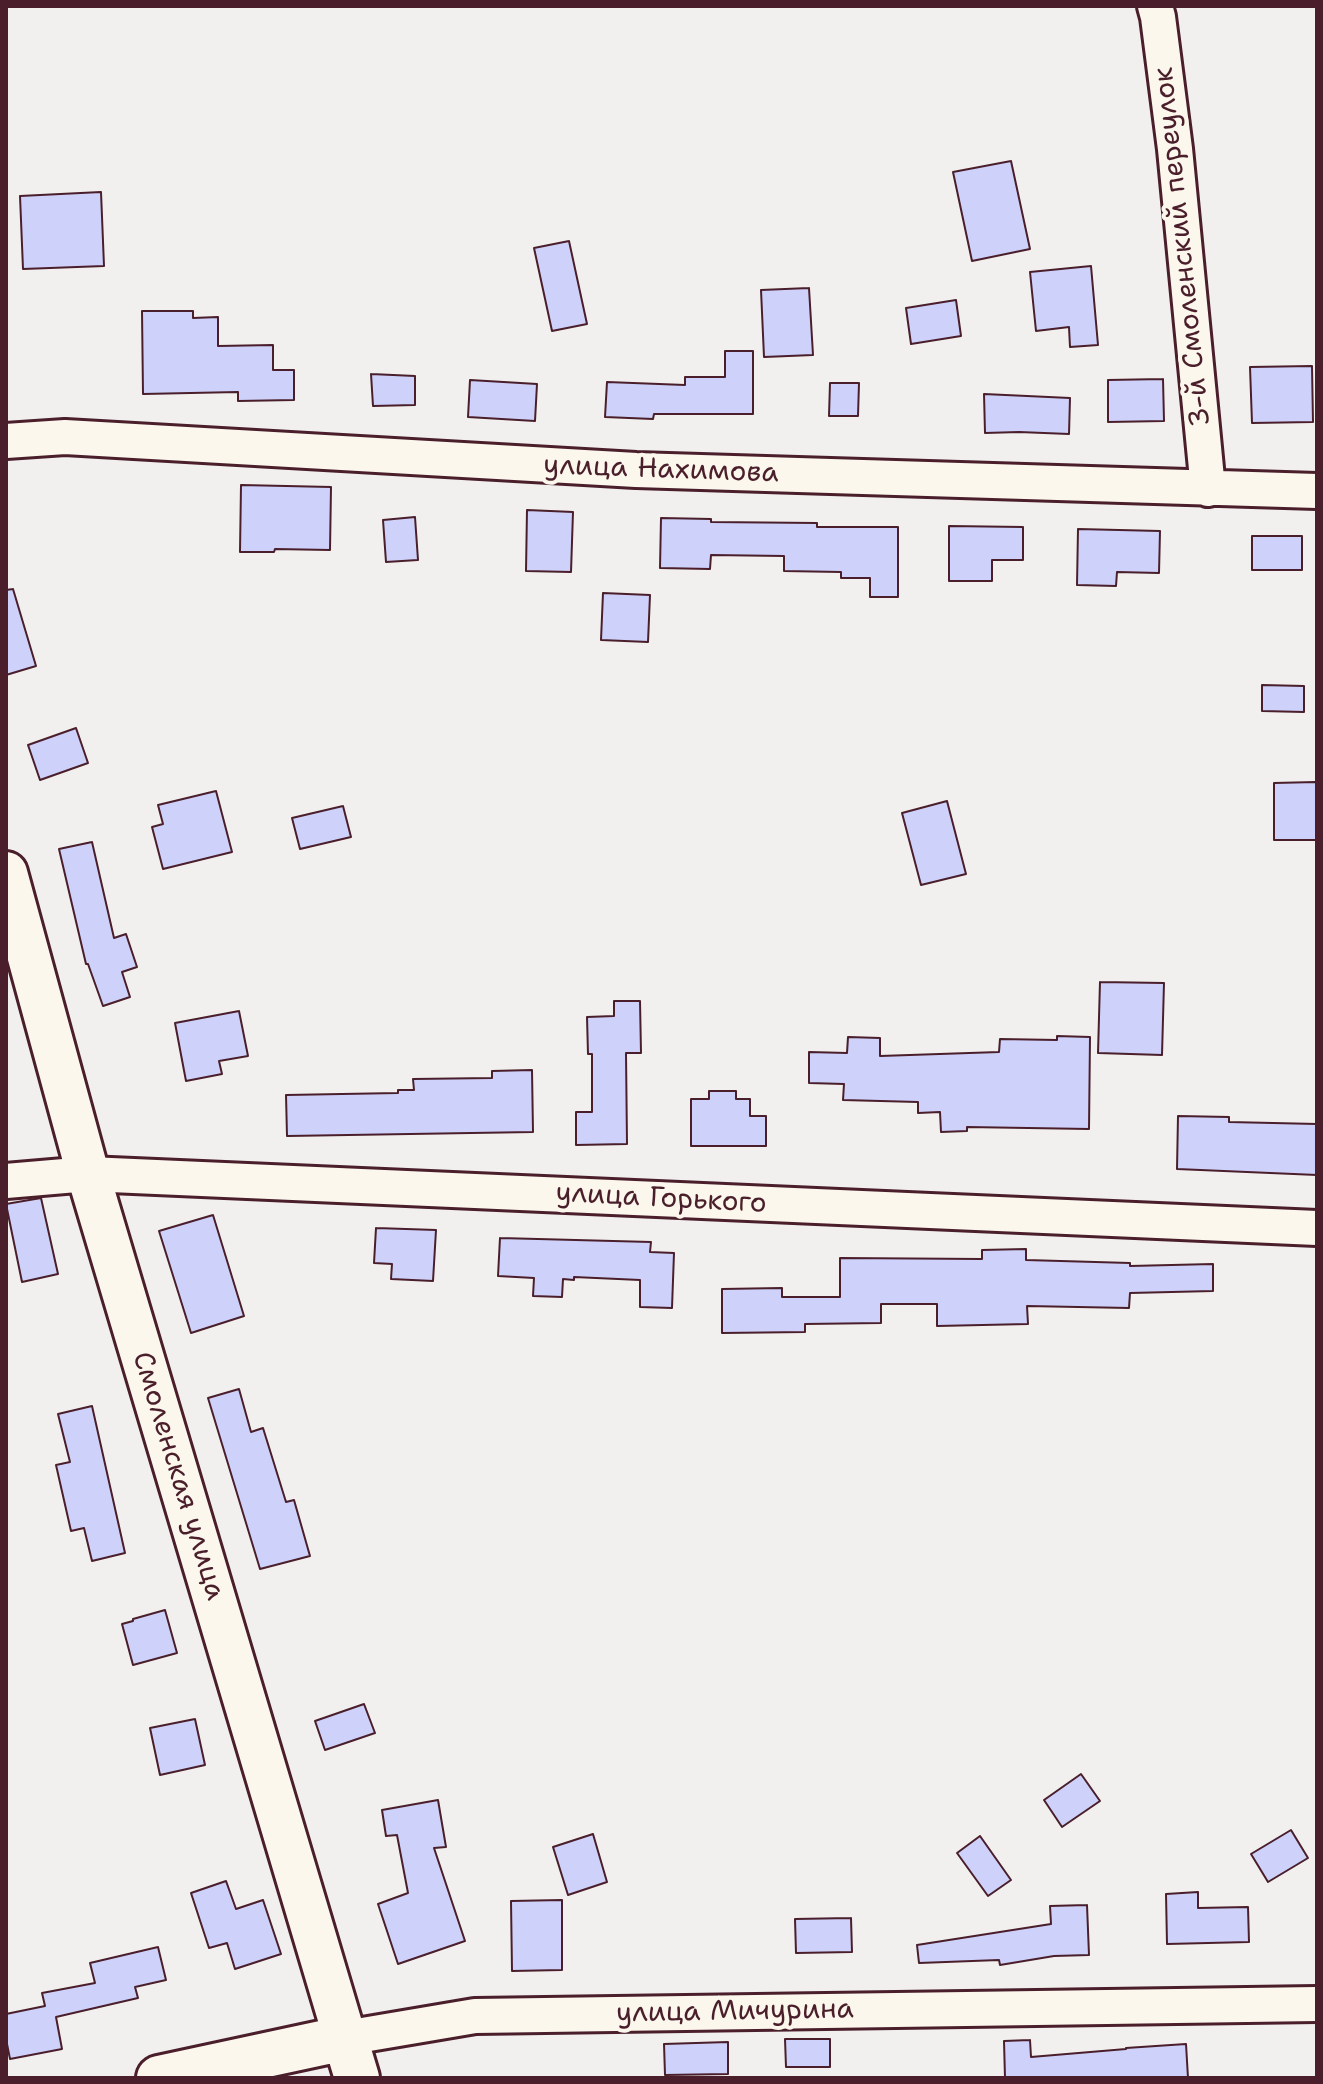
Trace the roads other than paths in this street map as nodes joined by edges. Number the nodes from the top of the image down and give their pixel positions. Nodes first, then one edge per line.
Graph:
1 (1155, 6) edge
2 (6, 441) edge
3 (1208, 489) junction
4 (1317, 491) edge
5 (6, 873) edge
6 (88, 1174) junction
7 (6, 1181) edge
8 (1317, 1228) edge
9 (1317, 2004) edge
10 (351, 2058) edge
11 (159, 2078) edge

1 - 3 street, 3-й Смоленский переулок
2 - 3 street, улица Нахимова
3 - 4 street, улица Нахимова
5 - 6 street, Смоленская улица
6 - 7 street, улица Горького
6 - 8 street, улица Горького
6 - 10 street, Смоленская улица
9 - 10 street, улица Мичурина
10 - 11 main road, улица Мичурина

